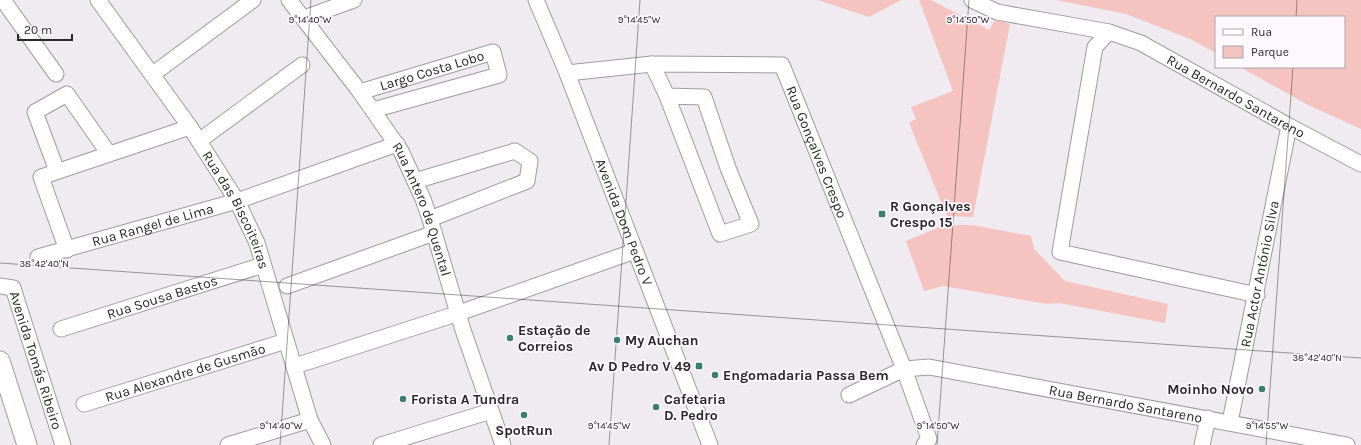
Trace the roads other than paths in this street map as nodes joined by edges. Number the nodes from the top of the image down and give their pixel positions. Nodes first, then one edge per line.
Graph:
1 (2, 0) edge
2 (253, 0) edge
3 (289, 0) edge
4 (354, 0) edge
5 (536, 0) edge
6 (972, 0) edge
7 (104, 2) edge
8 (304, 18) junction
9 (1108, 32) junction
10 (652, 64) junction
11 (302, 65) dead end
12 (567, 73) junction
13 (56, 74) dead end
14 (153, 74) junction
15 (360, 92) junction
16 (667, 96) junction
17 (373, 110) junction
18 (1289, 126) junction
19 (190, 127) junction
20 (199, 142) junction
21 (397, 144) junction
22 (109, 154) junction
23 (1361, 164) edge
24 (56, 171) junction
25 (415, 181) junction
26 (237, 201) junction
27 (430, 219) junction
28 (434, 233) junction
29 (67, 250) junction
30 (635, 251) junction
31 (38, 257) dead end
32 (263, 265) junction
33 (0, 286) edge
34 (287, 286) dead end
35 (1257, 295) junction
36 (459, 313) junction
37 (61, 329) dead end
38 (286, 341) junction
39 (0, 361) edge
40 (295, 366) junction
41 (904, 369) junction
42 (849, 395) dead end
43 (84, 404) dead end
44 (491, 411) junction
45 (1208, 418) junction
46 (310, 420) junction
47 (1230, 422) junction
48 (1275, 438) edge
49 (926, 442) edge
50 (27, 445) edge
51 (63, 445) edge
52 (228, 445) edge
53 (323, 445) edge
54 (381, 445) edge
55 (503, 445) edge
56 (710, 445) edge
57 (1202, 445) edge
58 (1343, 445) edge

1 - 13 street
2 - 14 street
3 - 8 street, Rua Antero de Quental
4 - 8 street
5 - 12 street, Avenida Dom Pedro V
6 - 9 street, Rua Bernardo Santareno
7 - 14 street, Rua das Biscoiteiras
8 - 15 street, Rua Antero de Quental
9 - 18 street, Rua Bernardo Santareno
9 - 35 street
10 - 12 street, Rua Gonçalves Crespo
10 - 16 street
10 - 41 street, Rua Gonçalves Crespo
11 - 20 street
12 - 30 street, Avenida Dom Pedro V
14 - 19 street, Rua das Biscoiteiras
15 - 17 street, Rua Antero de Quental
15 - 17 street, Largo Costa Lobo
16 - 16 street
17 - 21 street, Rua Antero de Quental
18 - 23 street, Rua Bernardo Santareno
18 - 35 street, Rua Actor António Silva
19 - 20 street, Rua das Biscoiteiras
19 - 22 street
20 - 26 street, Rua das Biscoiteiras
21 - 25 street, Rua Antero de Quental
21 - 26 street, Rua Rangel de Lima
22 - 24 street
22 - 24 street
24 - 29 street
25 - 27 street, Rua Antero de Quental
25 - 27 street
26 - 29 street, Rua Rangel de Lima
26 - 32 street, Rua das Biscoiteiras
27 - 28 street, Rua Antero de Quental
28 - 34 street
28 - 36 street, Rua Antero de Quental
29 - 31 street, Rua Rangel de Lima
30 - 36 street
30 - 56 street, Avenida Dom Pedro V
32 - 37 street, Rua Sousa Bastos
32 - 38 street, Rua das Biscoiteiras
33 - 51 street, Avenida Tomás Ribeiro
35 - 47 street, Rua Actor António Silva
36 - 40 street
36 - 44 street, Rua Antero de Quental
38 - 40 street, Rua das Biscoiteiras
38 - 43 street, Rua Alexandre de Gusmão
39 - 50 street
40 - 46 street, Rua das Biscoiteiras
41 - 42 street
41 - 45 street, Rua Bernardo Santareno
41 - 49 street, Rua Gonçalves Crespo
44 - 54 street
44 - 55 street, Rua Antero de Quental
45 - 47 street, Rua Bernardo Santareno
45 - 57 street
46 - 52 street
46 - 53 street, Rua das Biscoiteiras
47 - 48 street, Rua Bernardo Santareno
48 - 58 street, Rua Bernardo Santareno

